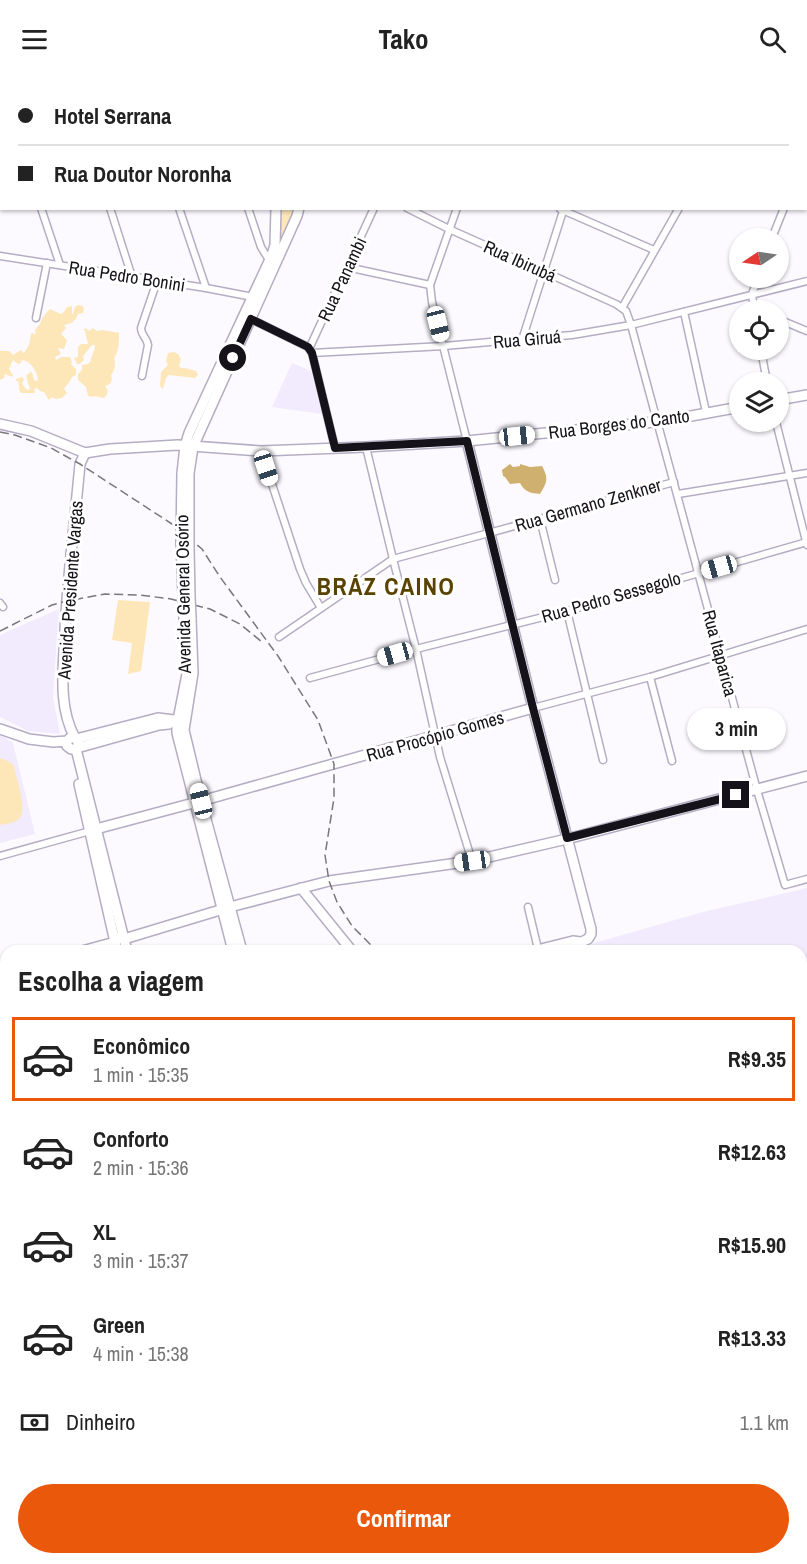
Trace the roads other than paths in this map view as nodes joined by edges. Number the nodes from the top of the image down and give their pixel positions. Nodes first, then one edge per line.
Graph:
1 (42, 210) edge
2 (111, 210) edge
3 (180, 210) edge
4 (249, 210) edge
5 (276, 210) edge
6 (298, 210) edge
7 (373, 210) edge
8 (411, 210) edge
9 (456, 210) edge
10 (562, 210) edge
11 (564, 210) edge
12 (678, 210) edge
13 (783, 210) edge
14 (776, 228) edge
15 (449, 229) junction
16 (654, 250) junction
17 (0, 256) edge
18 (269, 260) junction
19 (47, 263) junction
20 (60, 265) junction
21 (347, 267) junction
22 (544, 271) junction
23 (132, 277) junction
24 (157, 281) junction
25 (807, 281) edge
26 (430, 285) junction
27 (206, 288) junction
28 (754, 288) edge
29 (752, 294) junction
30 (253, 297) junction
31 (753, 300) edge
32 (622, 308) junction
33 (684, 312) junction
34 (36, 318) dead end
35 (629, 318) joint
36 (251, 319) junction
37 (789, 324) edge
38 (631, 325) junction
39 (807, 331) edge
40 (522, 340) junction
41 (444, 346) junction
42 (311, 351) junction
43 (142, 376) dead end
44 (807, 395) edge
45 (789, 398) edge
46 (729, 409) edge
47 (706, 412) junction
48 (657, 422) junction
49 (0, 424) edge
50 (779, 432) edge
51 (467, 441) junction
52 (189, 446) junction
53 (366, 447) junction
54 (335, 448) junction
55 (261, 451) junction
56 (85, 453) junction
57 (807, 473) edge
58 (790, 476) junction
59 (674, 482) junction
60 (678, 494) junction
61 (540, 519) junction
62 (489, 533) junction
63 (807, 543) edge
64 (393, 559) junction
65 (698, 573) junction
66 (555, 580) dead end
67 (321, 608) junction
68 (567, 611) junction
69 (513, 624) junction
70 (807, 629) edge
71 (279, 637) dead end
72 (416, 649) junction
73 (721, 655) junction
74 (650, 677) junction
75 (310, 678) dead end
76 (587, 694) junction
77 (533, 708) junction
78 (181, 723) junction
79 (2, 729) edge
80 (437, 735) junction
81 (72, 744) junction
82 (603, 760) dead end
83 (672, 761) dead end
84 (807, 776) edge
85 (757, 790) junction
86 (198, 802) junction
87 (93, 830) junction
88 (567, 838) junction
89 (0, 856) edge
90 (472, 861) junction
91 (807, 879) edge
92 (302, 888) junction
93 (528, 907) dead end
94 (226, 908) junction
95 (584, 940) junction
96 (119, 944) edge
97 (232, 945) edge
98 (240, 945) edge
99 (347, 945) edge
100 (535, 945) edge
101 (557, 945) edge
102 (578, 945) edge

1 - 20 street
2 - 23 street
3 - 27 street
4 - 18 street
5 - 18 main road
6 - 36 main road
7 - 21 street, Rua Panambi
8 - 15 street, Rua Ibirubá
9 - 15 street
10 - 22 street
11 - 16 street
12 - 16 street
13 - 14 street
15 - 22 street, Rua Ibirubá
15 - 26 street
16 - 32 street
17 - 19 street, Rua Pedro Bonini
18 - 30 main road
19 - 20 street, Rua Pedro Bonini
19 - 34 street
20 - 23 street, Rua Pedro Bonini
21 - 26 street
21 - 42 street, Rua Panambi
22 - 32 street, Rua Ibirubá
22 - 40 street
23 - 24 street, Rua Pedro Bonini
24 - 27 street, Rua Pedro Bonini
24 - 43 street
25 - 29 street, Rua Giruá
26 - 41 street
27 - 30 street, Rua Pedro Bonini
28 - 29 street
29 - 31 street
29 - 33 street, Rua Giruá
30 - 52 main road
32 - 35 street, Rua Ibirubá
33 - 38 street, Rua Giruá
33 - 47 street
35 - 38 street, Rua Itaparica
36 - 42 street
36 - 52 main road
37 - 39 street
38 - 40 street, Rua Giruá
38 - 48 street, Rua Itaparica
40 - 41 street, Rua Giruá
41 - 42 street, Rua Giruá
41 - 51 street
42 - 54 street
44 - 45 main road
46 - 47 main road, Rua Borges do Canto
47 - 48 main road, Rua Borges do Canto
48 - 51 main road, Rua Borges do Canto
48 - 59 street, Rua Itaparica
49 - 56 main road, Rua Borges do Canto
50 - 58 street
51 - 53 main road, Rua Borges do Canto
51 - 62 main road
52 - 55 main road, Rua Borges do Canto
52 - 56 main road, Rua Borges do Canto
52 - 78 main road, Avenida General Osório, bridge
53 - 54 main road, Rua Borges do Canto
53 - 64 street
54 - 55 main road, Rua Borges do Canto
55 - 67 street
56 - 81 main road, Avenida Presidente Vargas
57 - 58 street, Rua Germano Zenkner
58 - 60 street, Rua Germano Zenkner
58 - 63 street
59 - 60 street, Rua Itaparica
59 - 61 street, Rua Germano Zenkner
60 - 65 street, Rua Itaparica
61 - 62 street, Rua Germano Zenkner
61 - 66 street
62 - 64 street, Rua Germano Zenkner
62 - 69 main road
63 - 65 street, Rua Pedro Sessegolo
64 - 67 street, Rua Germano Zenkner
64 - 72 street
65 - 68 street, Rua Pedro Sessegolo
65 - 73 street, Rua Itaparica
67 - 71 street, Rua Germano Zenkner
68 - 69 street, Rua Pedro Sessegolo
68 - 76 street
69 - 72 street, Rua Pedro Sessegolo
69 - 77 main road
70 - 73 street, Rua Procópio Gomes
72 - 75 street, Rua Pedro Sessegolo
72 - 80 street
73 - 74 street, Rua Procópio Gomes
73 - 85 street, Rua Itaparica
74 - 76 street, Rua Procópio Gomes
74 - 83 street
76 - 77 street, Rua Procópio Gomes
76 - 82 street
77 - 80 main road, Rua Procópio Gomes
77 - 88 main road
78 - 81 main road
78 - 86 main road, Avenida General Osório
79 - 81 main road
80 - 86 main road, Rua Procópio Gomes
80 - 90 street
81 - 87 main road, Avenida Presidente Vargas
84 - 85 main road
85 - 88 main road
85 - 91 street, Rua Itaparica
86 - 87 main road, Rua Procópio Gomes
86 - 94 main road, Avenida General Osório
87 - 89 street, Rua Procópio Gomes
87 - 96 main road, Avenida Presidente Vargas
88 - 90 main road
88 - 95 main road
90 - 92 main road
92 - 94 main road
92 - 99 main road
93 - 100 street
94 - 96 main road
94 - 97 main road, Avenida General Osório
94 - 98 main road, Avenida General Osório
95 - 101 main road
95 - 102 main road

